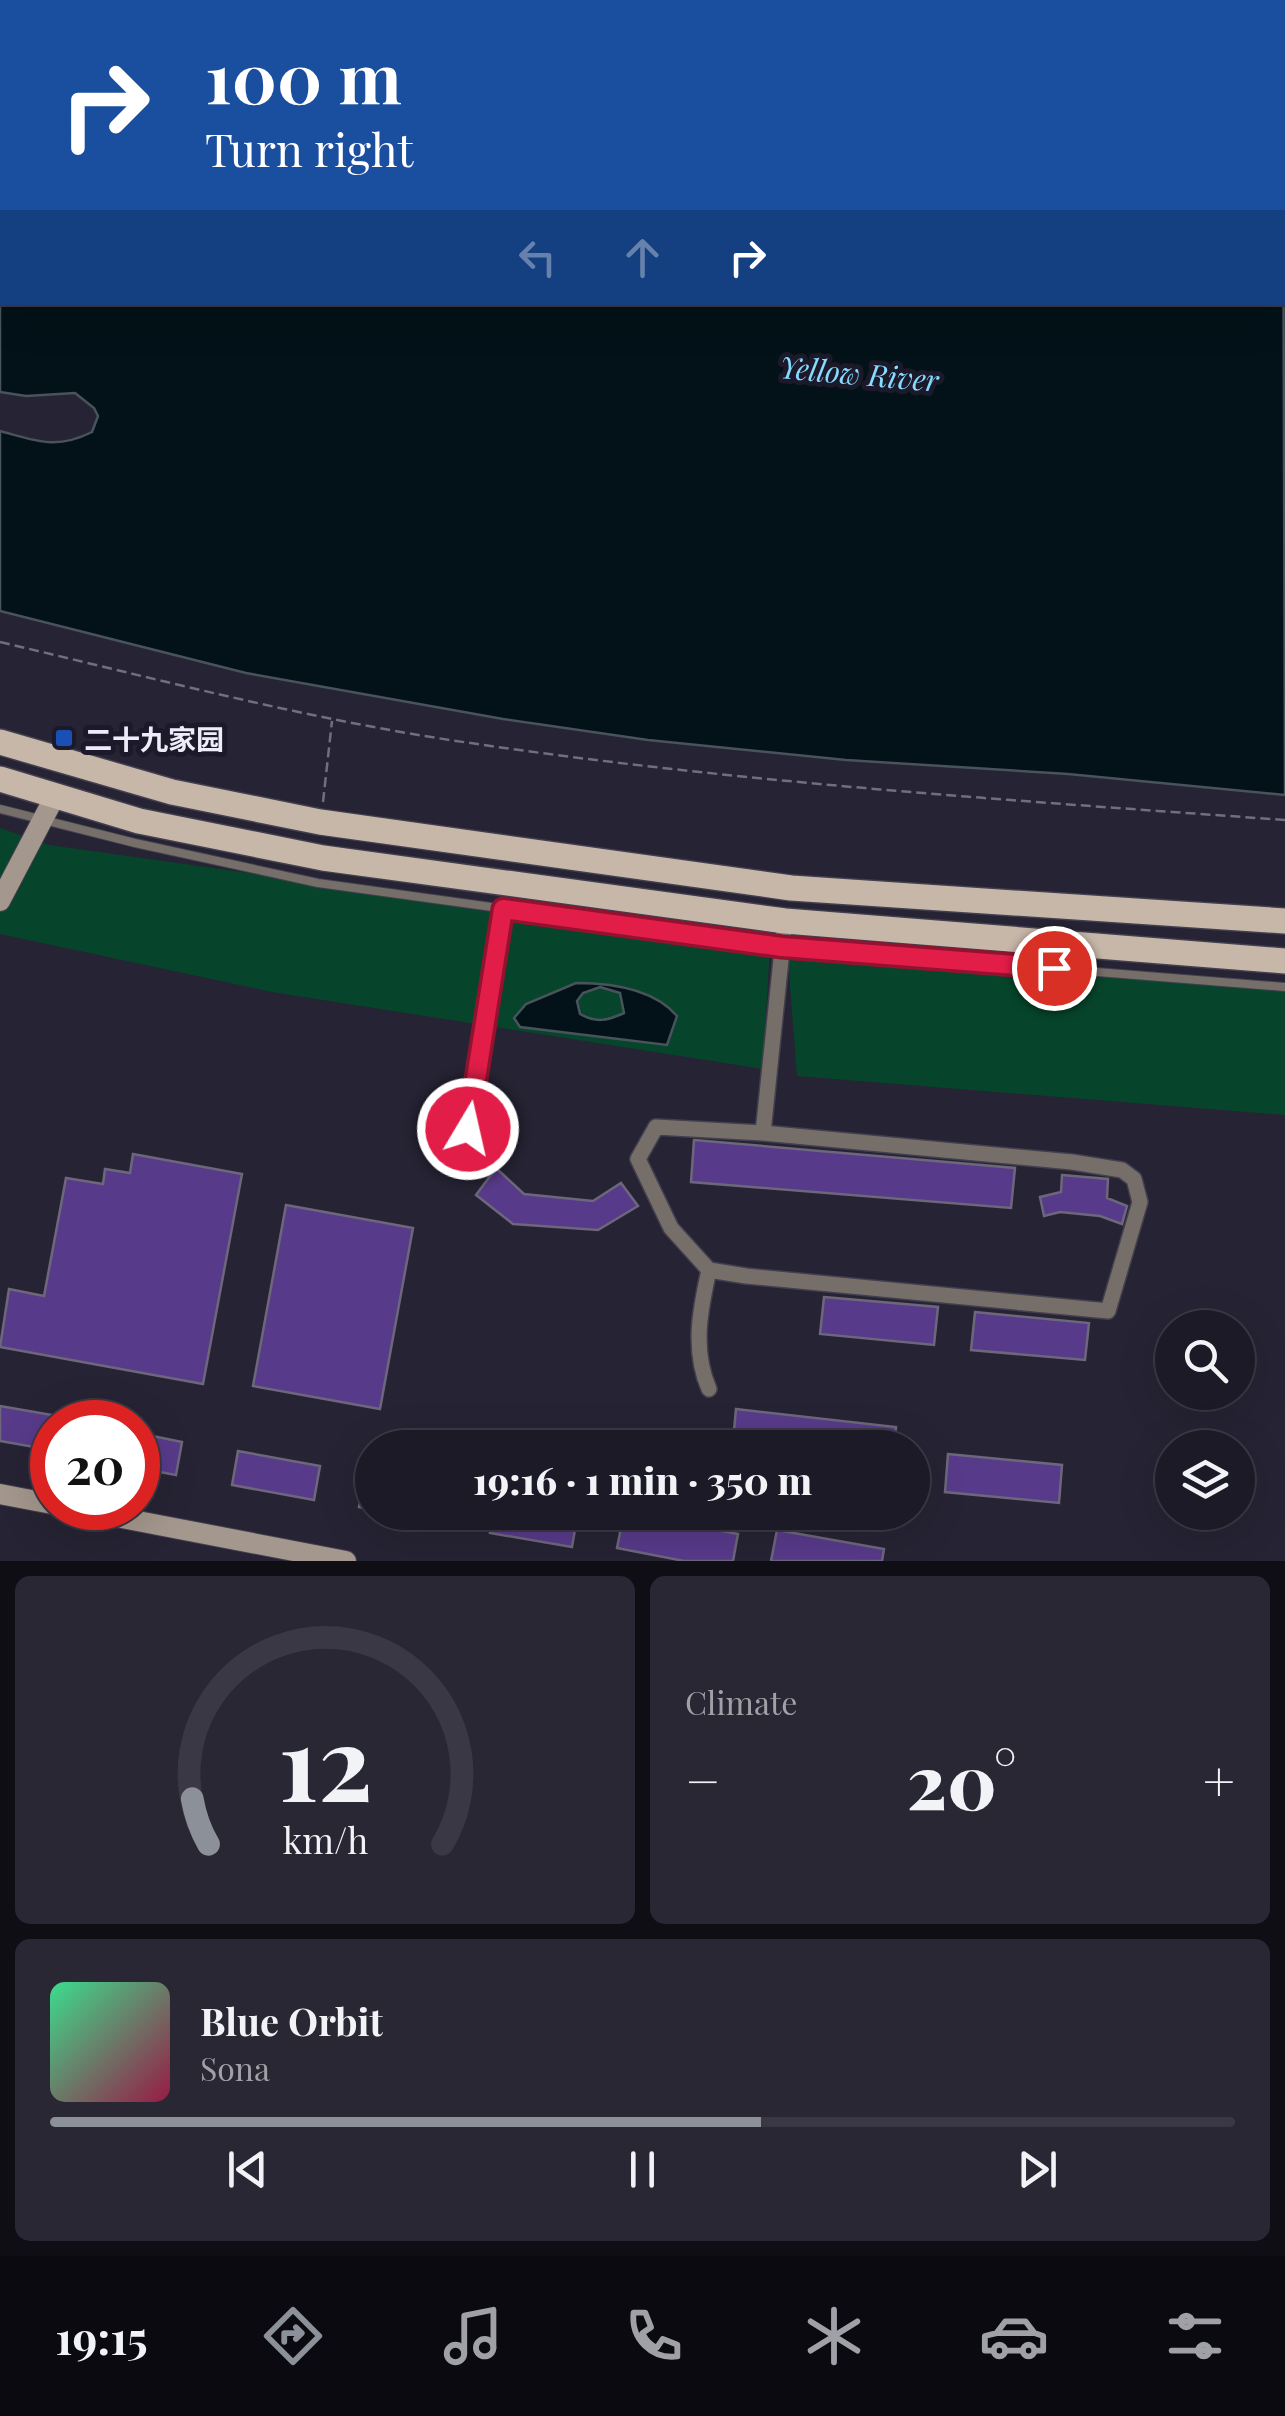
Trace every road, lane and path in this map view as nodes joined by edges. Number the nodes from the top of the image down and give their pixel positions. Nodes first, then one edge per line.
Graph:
1 (0, 642) edge
2 (332, 719) junction
3 (0, 742) edge
4 (0, 780) edge
5 (48, 808) junction
6 (0, 809) edge
7 (1285, 820) edge
8 (320, 822) junction
9 (0, 901) edge
10 (503, 909) junction
11 (1285, 921) edge
12 (785, 934) junction
13 (1285, 960) edge
14 (1285, 986) edge
15 (468, 1129) dead end
16 (763, 1133) junction
17 (709, 1270) junction
18 (709, 1389) dead end
19 (0, 1494) edge
20 (30, 1500) edge
21 (160, 1527) edge
22 (299, 1556) edge
23 (346, 1561) edge

1 - 2 path
2 - 7 path
2 - 8 path
3 - 8 main road
4 - 5 main road
5 - 6 lane
5 - 9 street
5 - 10 lane
5 - 12 main road
8 - 11 main road
10 - 12 lane
10 - 15 lane
12 - 13 main road
12 - 14 lane
12 - 16 street
16 - 17 street
16 - 17 street
17 - 18 street
19 - 20 street
21 - 22 street
22 - 23 street

